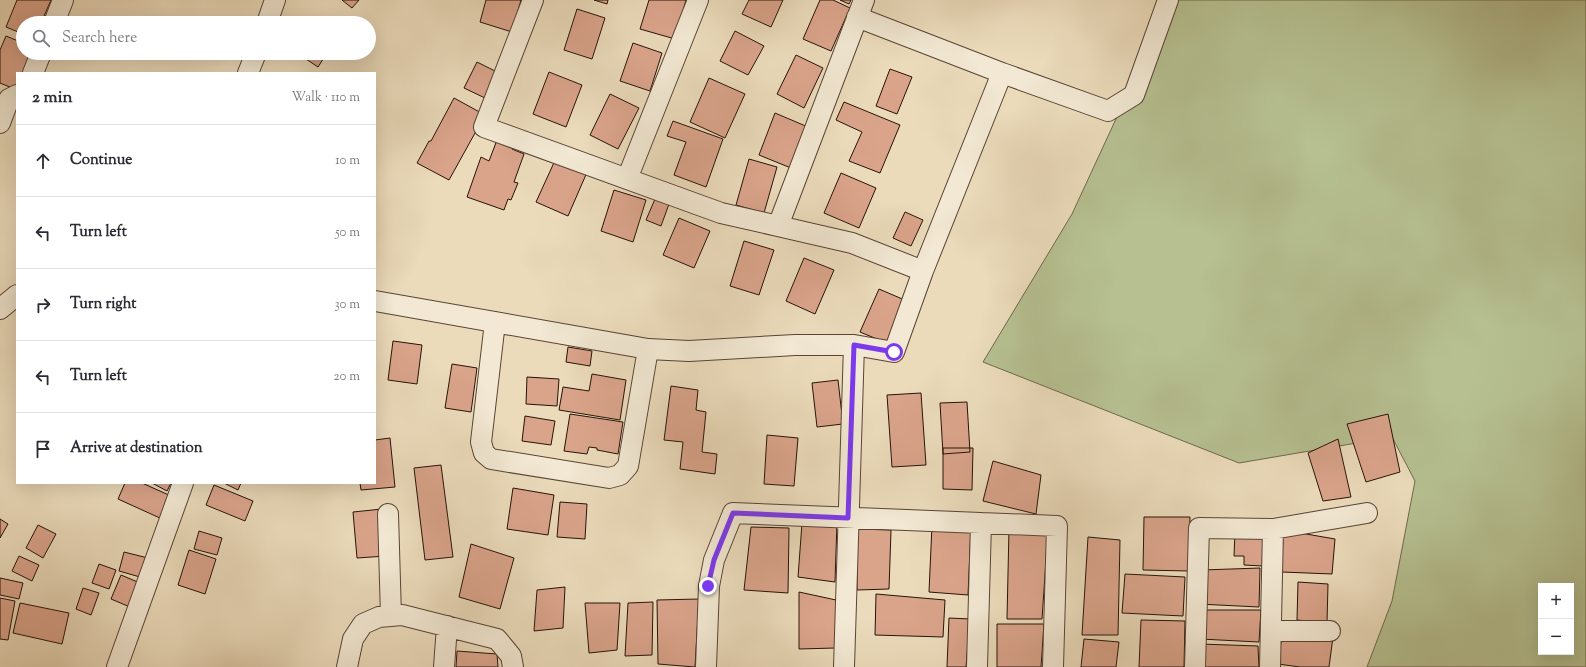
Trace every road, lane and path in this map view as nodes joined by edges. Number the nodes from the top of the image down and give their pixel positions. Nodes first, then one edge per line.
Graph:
1 (63, 0) edge
2 (275, 0) edge
3 (533, 0) edge
4 (698, 0) edge
5 (1168, 0) edge
6 (861, 9) edge
7 (57, 16) edge
8 (269, 16) edge
9 (38, 60) edge
10 (253, 60) edge
11 (33, 72) edge
12 (248, 72) edge
13 (1002, 73) junction
14 (9, 96) edge
15 (0, 123) edge
16 (627, 179) junction
17 (778, 226) junction
18 (923, 271) junction
19 (16, 296) edge
20 (376, 301) edge
21 (0, 309) edge
22 (495, 322) junction
23 (854, 345) junction
24 (648, 349) junction
25 (182, 484) edge
26 (1367, 513) dead end
27 (388, 514) dead end
28 (848, 518) junction
29 (981, 523) junction
30 (1273, 529) junction
31 (391, 616) junction
32 (447, 626) junction
33 (1271, 631) junction
34 (1330, 631) dead end
35 (117, 667) edge
36 (347, 667) edge
37 (444, 667) edge
38 (513, 667) edge
39 (706, 667) edge
40 (844, 667) edge
41 (977, 667) edge
42 (1052, 667) edge
43 (1195, 667) edge
44 (1270, 667) edge

1 - 7 street
2 - 8 street
3 - 16 street
4 - 16 street
5 - 13 street
6 - 13 street
6 - 17 street
9 - 11 street
10 - 12 street
13 - 18 street
14 - 15 street
16 - 17 street
17 - 18 street
18 - 23 street
19 - 21 street
20 - 22 street
22 - 24 street
22 - 24 street
23 - 24 street
23 - 28 street
25 - 35 street
26 - 30 street
27 - 31 street
28 - 29 street
28 - 39 street
28 - 40 street
29 - 41 street
29 - 42 street
30 - 33 street
30 - 43 street
31 - 32 street
31 - 36 street
32 - 37 street
32 - 38 street
33 - 34 street
33 - 44 street

